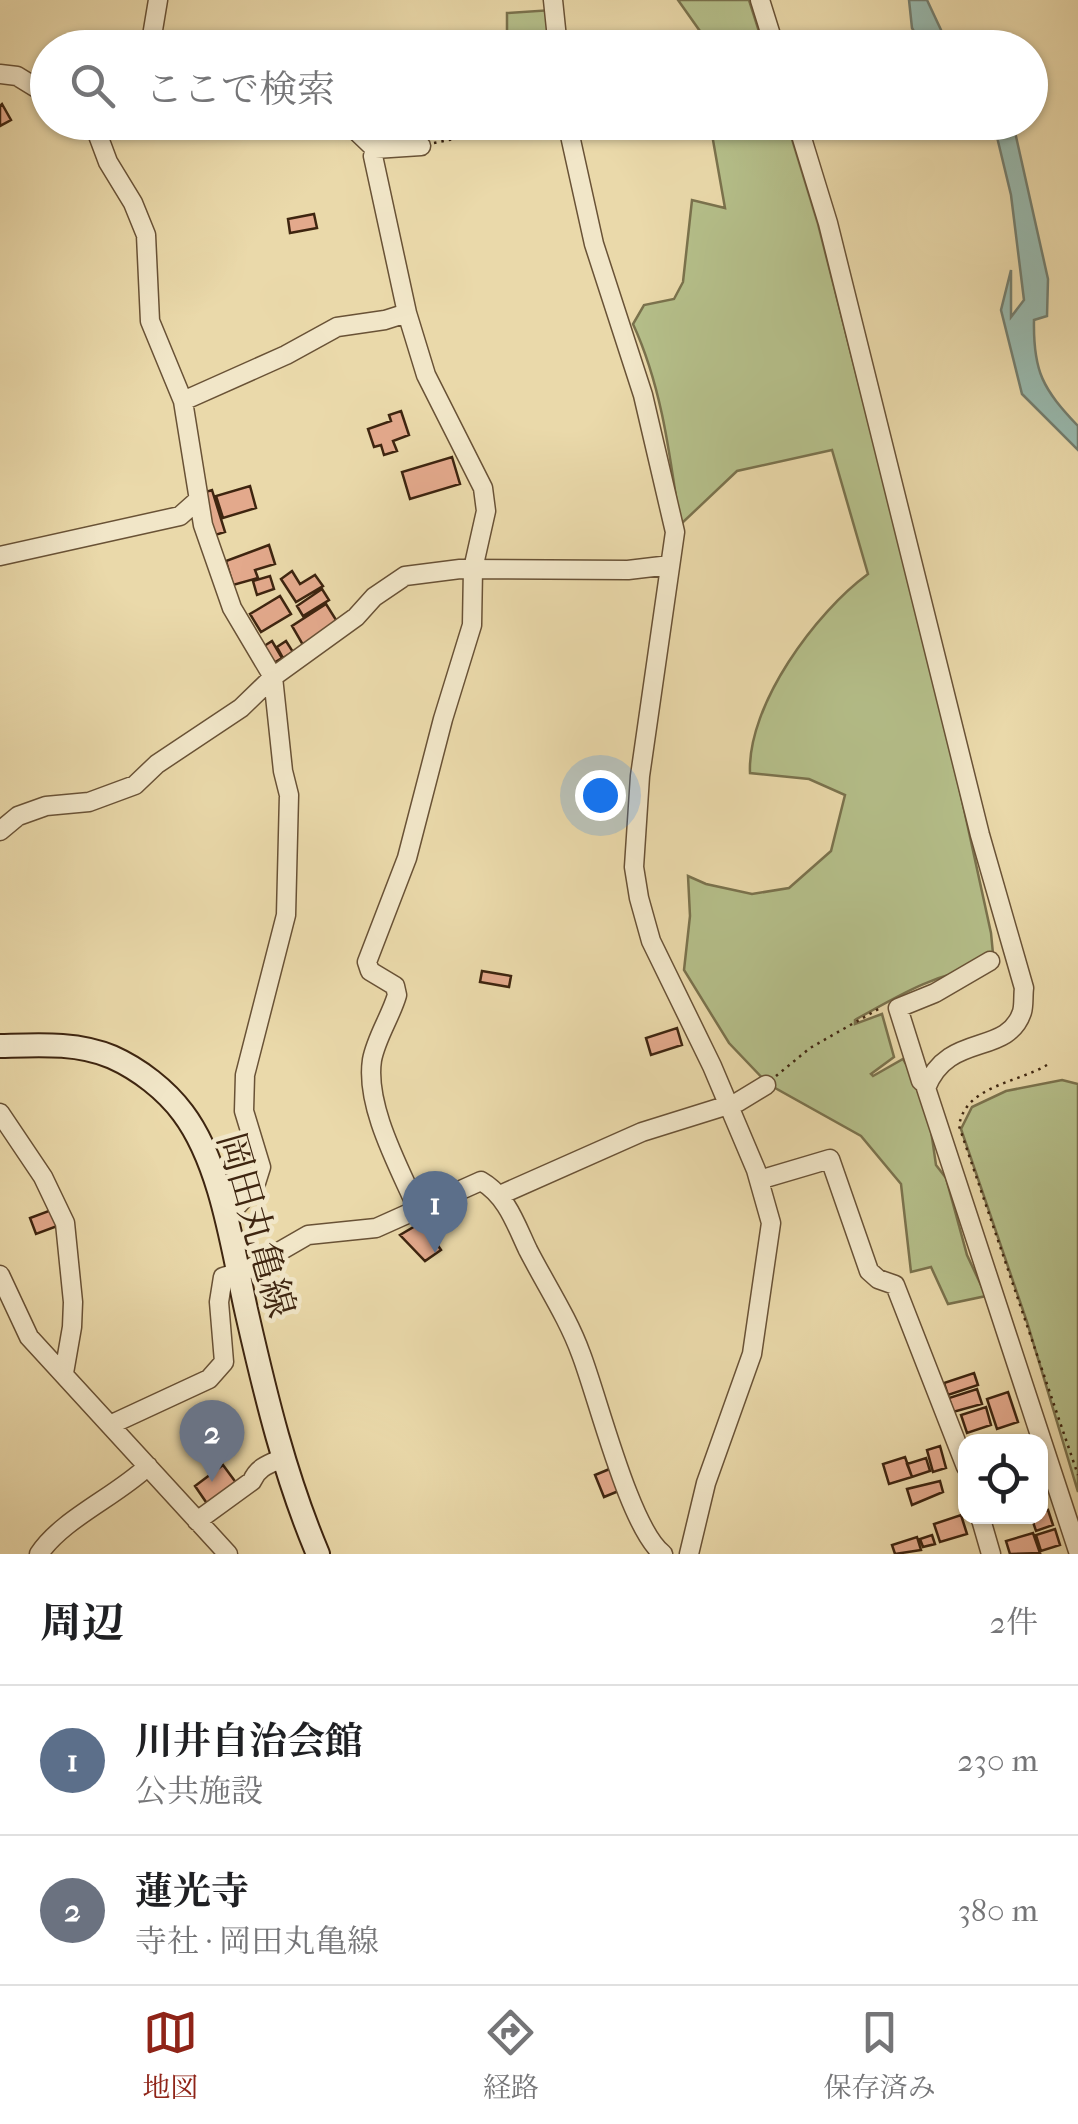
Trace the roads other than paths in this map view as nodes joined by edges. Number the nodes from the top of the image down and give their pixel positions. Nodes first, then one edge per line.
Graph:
1 (158, 0) edge
2 (553, 0) edge
3 (760, 0) edge
4 (153, 30) edge
5 (556, 30) edge
6 (769, 30) edge
7 (0, 74) edge
8 (30, 84) edge
9 (100, 140) edge
10 (366, 140) edge
11 (570, 140) edge
12 (803, 140) edge
13 (421, 146) road end
14 (375, 149) junction
15 (407, 313) junction
16 (183, 401) junction
17 (198, 500) junction
18 (0, 556) edge
19 (670, 564) junction
20 (474, 570) junction
21 (273, 677) junction
22 (0, 831) edge
23 (990, 961) dead end
24 (0, 1046) edge
25 (766, 1085) road end
26 (927, 1085) junction
27 (726, 1105) junction
28 (0, 1113) edge
29 (760, 1180) junction
30 (500, 1194) junction
31 (416, 1208) junction
32 (224, 1211) junction
33 (238, 1272) junction
34 (0, 1274) edge
35 (64, 1373) junction
36 (112, 1424) junction
37 (958, 1446) edge
38 (282, 1458) junction
39 (148, 1466) junction
40 (198, 1521) junction
41 (982, 1524) edge
42 (1078, 1552) edge
43 (38, 1554) edge
44 (228, 1554) edge
45 (318, 1554) edge
46 (663, 1554) edge
47 (689, 1554) edge
48 (990, 1554) edge

1 - 4 street
2 - 5 street
3 - 6 street
7 - 8 street
9 - 16 street
10 - 14 street
11 - 19 street
12 - 26 street
13 - 14 street
14 - 15 street
15 - 16 street
15 - 20 street
16 - 17 street
17 - 18 street
17 - 21 street
19 - 20 street
19 - 27 street
20 - 21 street
20 - 31 street
21 - 22 street
21 - 32 street
23 - 26 street
24 - 32 main road, 岡田丸亀線
25 - 27 street
26 - 42 street
27 - 29 street
27 - 30 street
28 - 35 street
29 - 37 street
29 - 47 street
30 - 31 street
30 - 46 street
31 - 33 street
32 - 33 main road, 岡田丸亀線
33 - 36 street
33 - 38 main road, 岡田丸亀線
34 - 35 street
35 - 36 street
36 - 39 street
38 - 40 street
38 - 45 main road, 岡田丸亀線
39 - 40 street
39 - 43 street
40 - 44 street
41 - 48 street

